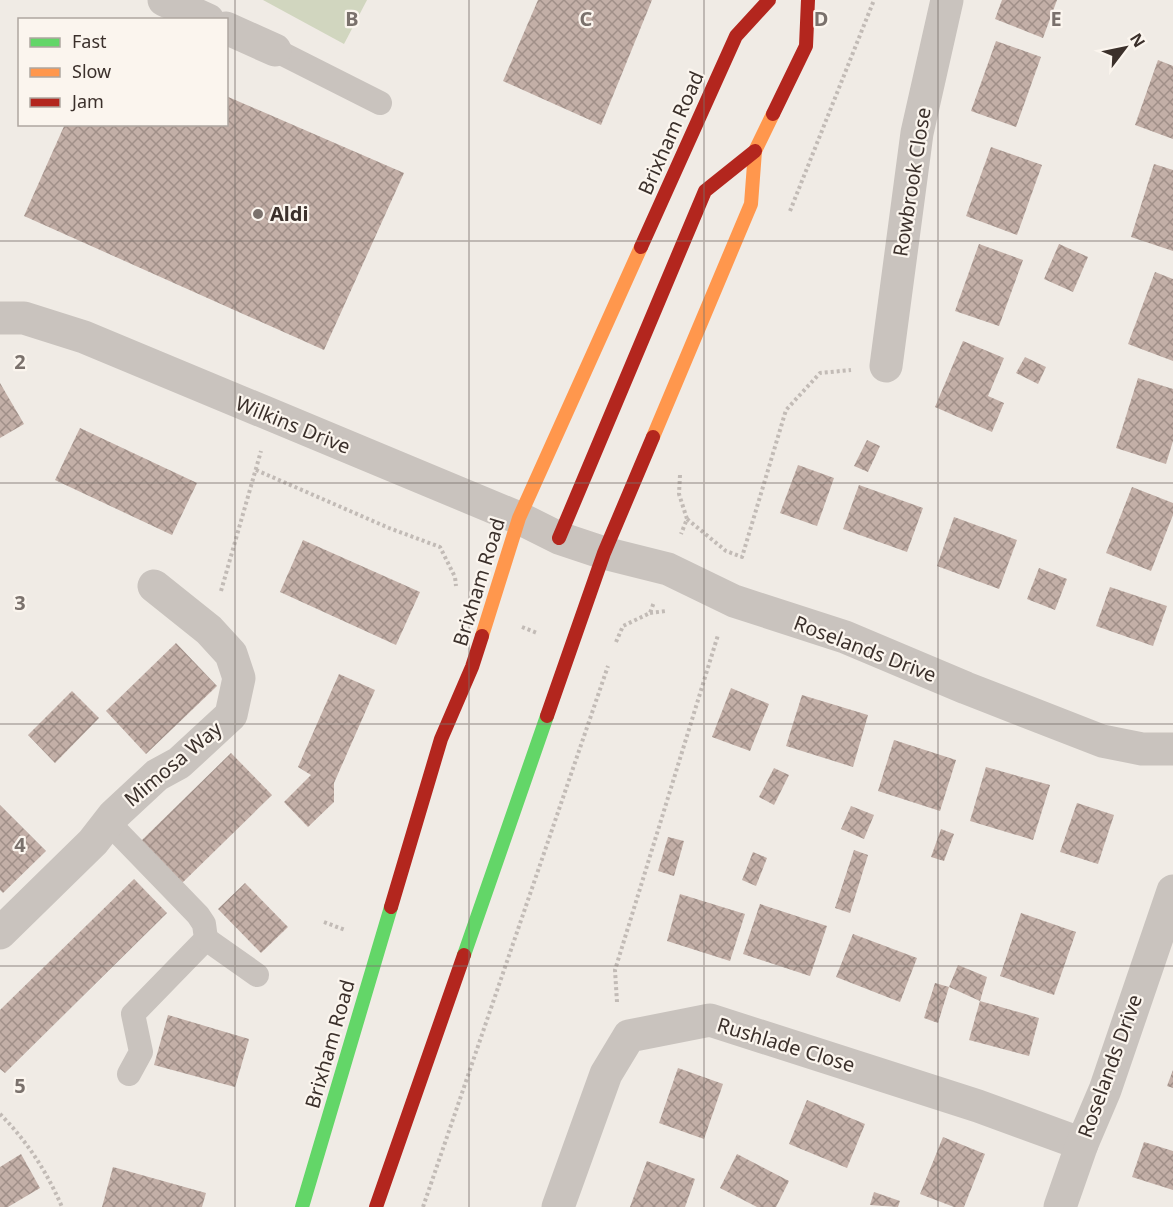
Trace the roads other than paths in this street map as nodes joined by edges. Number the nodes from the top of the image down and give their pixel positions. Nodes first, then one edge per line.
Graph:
1 (769, 0) edge
2 (808, 0) edge
3 (947, 0) edge
4 (169, 1) edge
5 (204, 18) edge
6 (228, 29) edge
7 (274, 50) joint
8 (380, 103) dead end
9 (755, 151) junction
10 (8, 312) edge
11 (886, 366) road end
12 (519, 518) junction
13 (559, 538) junction
14 (604, 553) junction
15 (154, 586) dead end
16 (1173, 749) edge
17 (108, 822) junction
18 (1173, 891) edge
19 (0, 933) edge
20 (206, 939) junction
21 (1161, 958) edge
22 (257, 975) dead end
23 (129, 1074) dead end
24 (1082, 1144) junction
25 (302, 1207) edge
26 (376, 1207) edge
27 (558, 1207) edge
28 (1060, 1207) edge

1 - 12 main road, Brixham Road
2 - 9 main road
3 - 11 street, Rowbrook Close
4 - 5 street
6 - 7 street
7 - 8 lane
9 - 13 main road
9 - 14 main road
10 - 12 street, Wilkins Drive
12 - 13 street, Wilkins Drive
12 - 25 main road, Brixham Road
13 - 14 street, Roselands Drive
14 - 16 street, Roselands Drive
14 - 26 main road
15 - 17 street, Mimosa Way
17 - 19 street, Mimosa Way
17 - 20 lane
18 - 21 street, Roselands Drive
20 - 22 lane
20 - 23 lane
21 - 24 street, Roselands Drive
24 - 27 street, Rushlade Close
24 - 28 street, Roselands Drive

